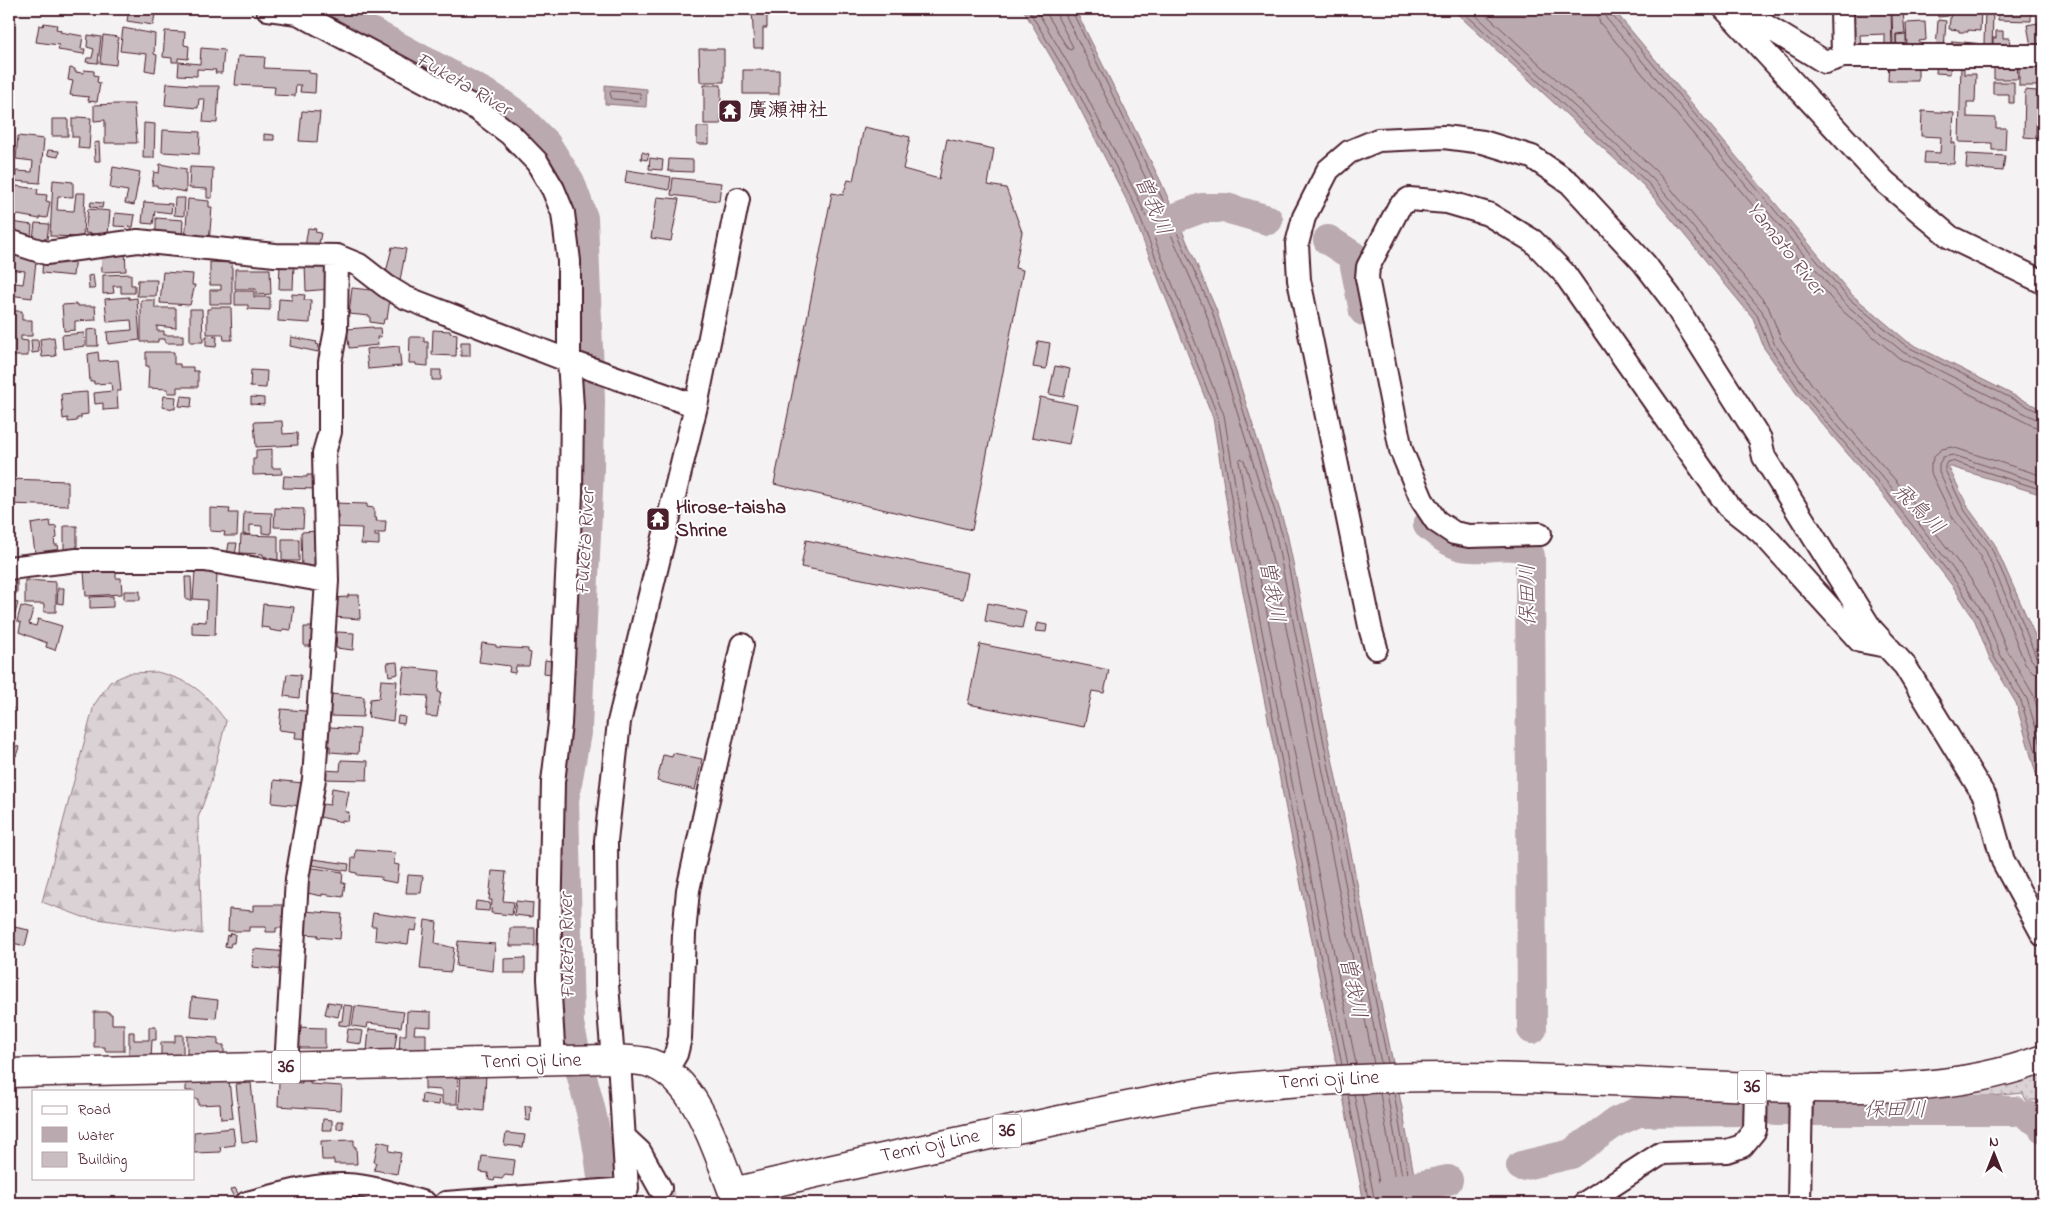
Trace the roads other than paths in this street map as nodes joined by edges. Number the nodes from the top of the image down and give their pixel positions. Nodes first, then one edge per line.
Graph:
1 (268, 9) edge
2 (1726, 9) edge
3 (1738, 9) edge
4 (1842, 9) edge
5 (1844, 56) junction
6 (2043, 56) edge
7 (738, 199) dead end
8 (9, 241) edge
9 (337, 256) junction
10 (2043, 282) edge
11 (569, 361) junction
12 (696, 406) junction
13 (1540, 534) dead end
14 (9, 568) edge
15 (327, 581) junction
16 (742, 645) dead end
17 (1887, 646) junction
18 (1376, 648) dead end
19 (2043, 935) edge
20 (2043, 1059) edge
21 (587, 1060) junction
22 (286, 1067) junction
23 (666, 1070) junction
24 (9, 1073) edge
25 (1756, 1087) junction
26 (1801, 1088) junction
27 (624, 1137) junction
28 (660, 1188) tunnel mouth
29 (735, 1198) edge
30 (247, 1203) edge
31 (425, 1203) edge
32 (446, 1203) edge
33 (1585, 1203) edge
34 (1799, 1203) edge

1 - 11 street
2 - 10 street
3 - 5 street
4 - 5 street
5 - 6 street
7 - 12 street
8 - 9 street
9 - 11 street
9 - 15 street
11 - 12 street
11 - 21 street
12 - 21 street
13 - 17 street
14 - 15 street
15 - 22 street
16 - 23 street
17 - 18 street
17 - 19 street
20 - 26 main road, Tenri Oji Line / 36
21 - 22 main road, Tenri Oji Line / 36
21 - 23 main road, Tenri Oji Line / 36
21 - 27 street
22 - 24 main road, Tenri Oji Line / 36
23 - 29 main road, Tenri Oji Line / 36
25 - 26 main road, Tenri Oji Line / 36
25 - 29 main road, Tenri Oji Line / 36
25 - 33 street
26 - 34 street
27 - 28 street
27 - 32 street
30 - 31 street

